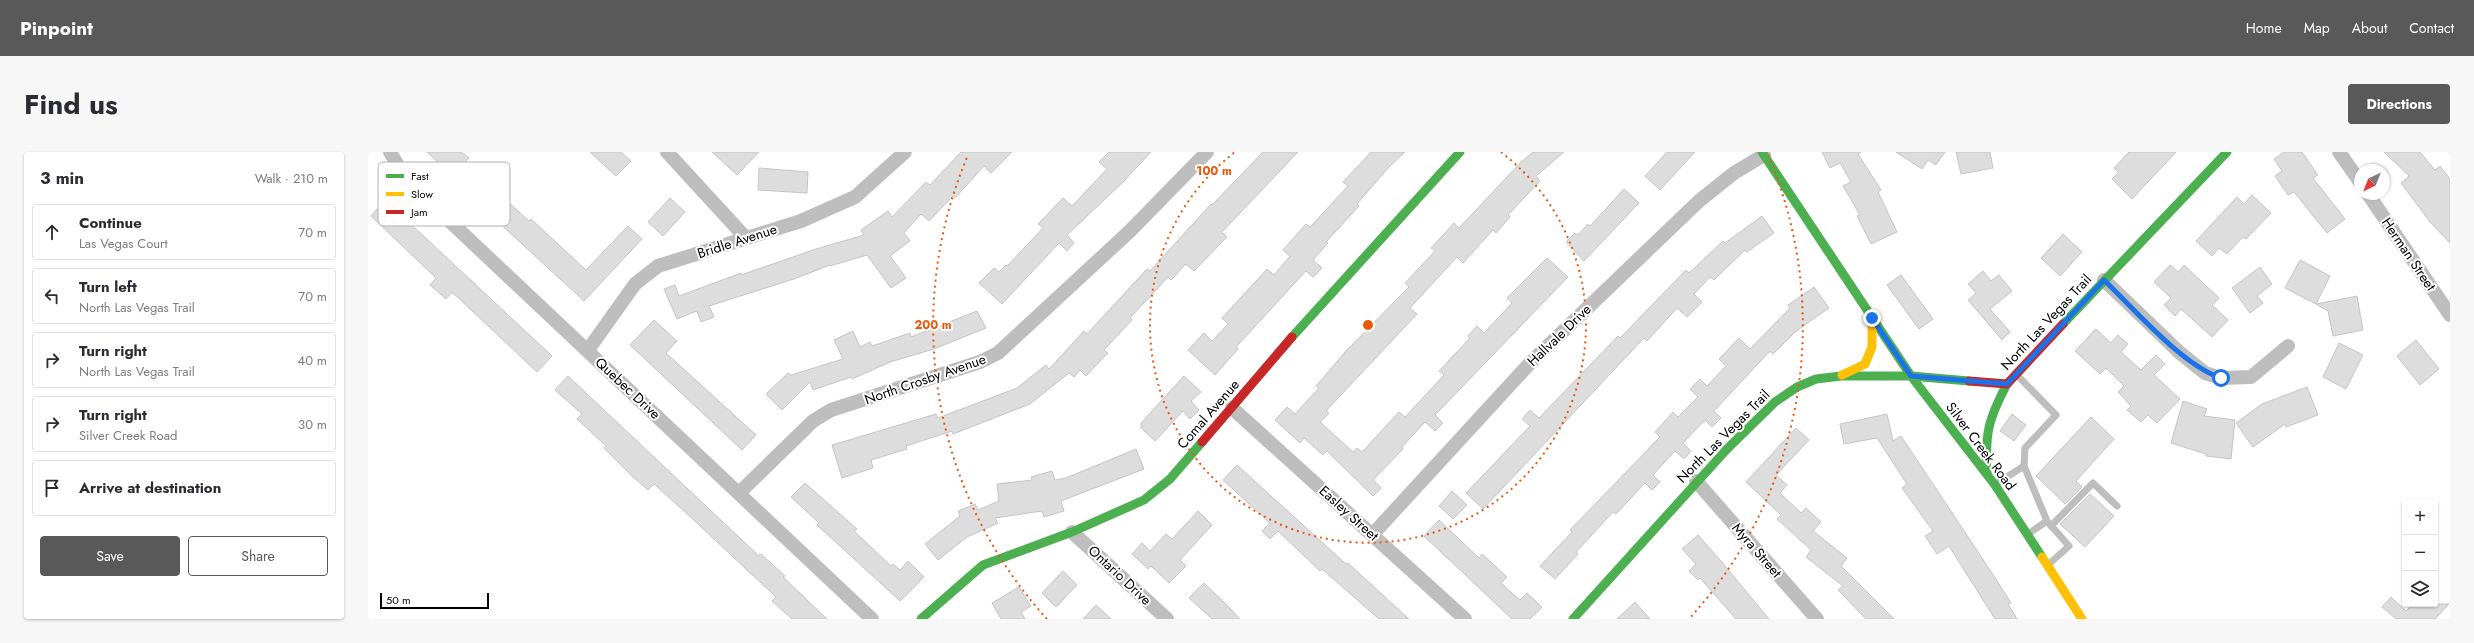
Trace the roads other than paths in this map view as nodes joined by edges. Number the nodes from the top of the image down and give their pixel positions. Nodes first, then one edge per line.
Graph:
1 (390, 152) edge
2 (667, 152) edge
3 (905, 152) edge
4 (1207, 152) edge
5 (1460, 152) edge
6 (2227, 152) edge
7 (2339, 152) edge
8 (1763, 153) edge
9 (396, 162) edge
10 (2354, 173) edge
11 (2372, 200) edge
12 (455, 226) edge
13 (745, 237) junction
14 (2104, 280) junction
15 (2450, 315) edge
16 (1872, 318) junction
17 (2288, 346) dead end
18 (588, 350) junction
19 (2016, 374) junction
20 (1841, 376) junction
21 (1911, 376) junction
22 (2007, 384) junction
23 (1232, 408) junction
24 (2024, 466) junction
25 (1987, 474) junction
26 (1696, 481) junction
27 (1995, 485) junction
28 (739, 493) junction
29 (2117, 506) dead end
30 (2049, 523) junction
31 (1072, 532) junction
32 (1373, 534) junction
33 (2027, 535) junction
34 (2047, 566) junction
35 (872, 619) edge
36 (921, 619) edge
37 (1167, 619) edge
38 (1465, 619) edge
39 (1573, 619) edge
40 (1817, 619) edge
41 (2082, 619) edge

1 - 9 street, Quebec Drive
2 - 13 street
3 - 13 street, Bridle Avenue
4 - 28 street, North Crosby Avenue
5 - 23 street, Comal Avenue
6 - 14 street, North Las Vegas Trail
7 - 10 street
8 - 16 street, Silver Creek Road
8 - 32 street, Hallvale Drive
11 - 15 street, Herman Street
12 - 18 street, Quebec Drive
13 - 18 street, Bridle Avenue
14 - 17 street
14 - 19 street, North Las Vegas Trail
16 - 20 street
16 - 21 street, Silver Creek Road
18 - 28 street, Quebec Drive
19 - 22 street, North Las Vegas Trail
19 - 24 lane
20 - 21 street, North Las Vegas Trail
20 - 26 street, North Las Vegas Trail
21 - 22 street, North Las Vegas Trail
21 - 25 street, Silver Creek Road
22 - 25 street
23 - 31 street, Comal Avenue
23 - 32 street, Easley Street
24 - 27 lane
24 - 30 lane
25 - 27 street, Silver Creek Road
26 - 39 street, North Las Vegas Trail
26 - 40 street, Myra Street
27 - 33 street, Silver Creek Road
28 - 35 street, Quebec Drive
29 - 30 lane
30 - 33 lane
30 - 34 lane
31 - 36 street, Comal Avenue
31 - 37 street, Ontario Drive
32 - 38 street, Easley Street
33 - 34 street, Silver Creek Road
34 - 41 street, Silver Creek Road

